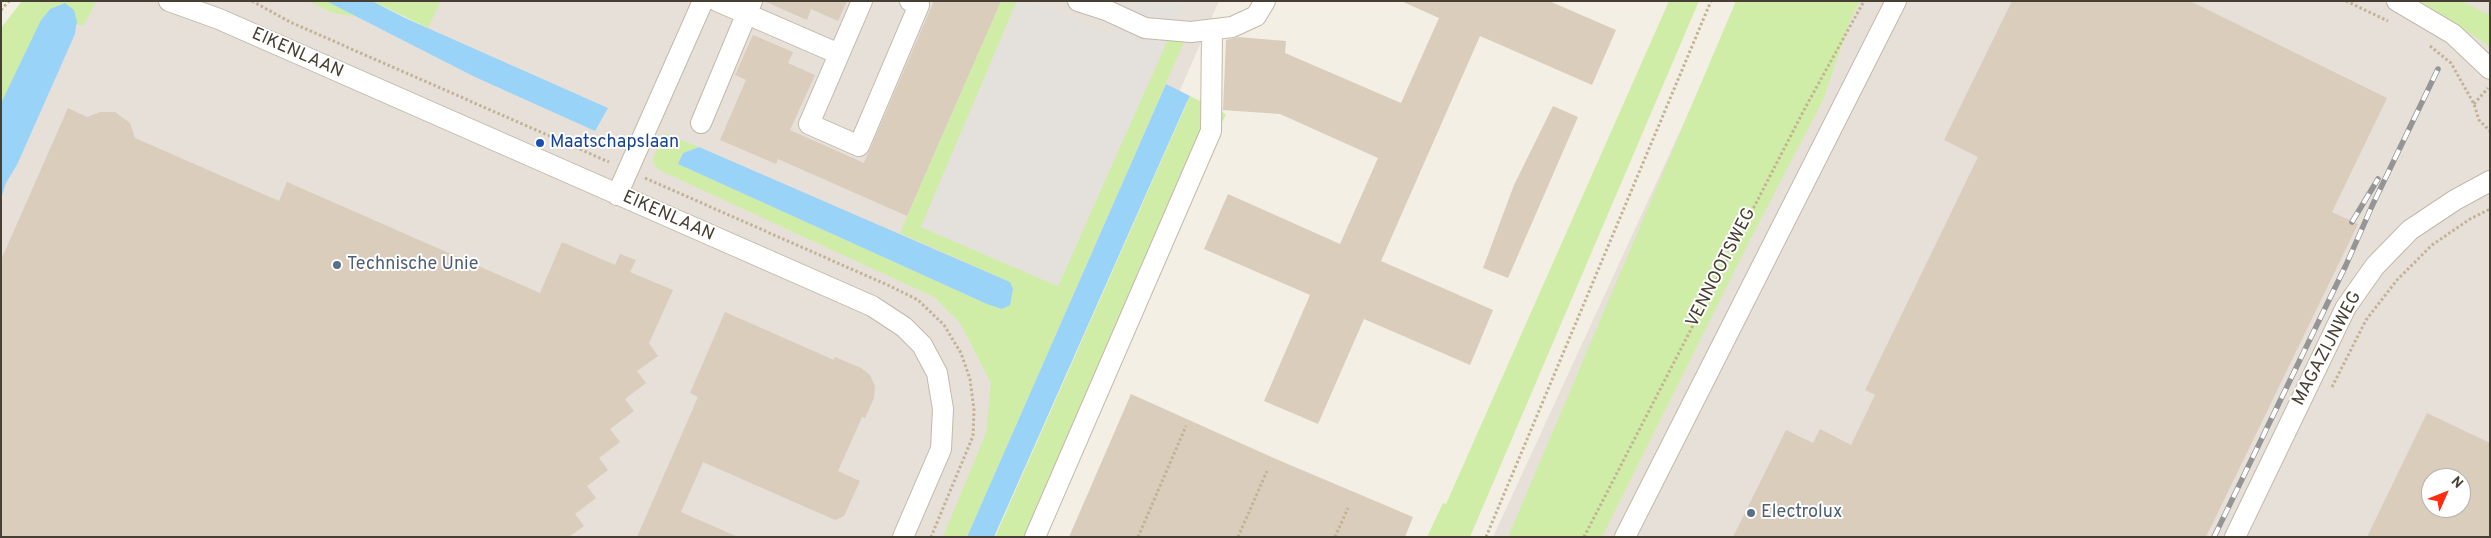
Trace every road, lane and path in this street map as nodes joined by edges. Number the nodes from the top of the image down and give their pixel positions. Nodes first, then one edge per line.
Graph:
1 (9, 1) edge
2 (169, 1) edge
3 (196, 1) edge
4 (703, 1) edge
5 (717, 1) edge
6 (862, 1) edge
7 (910, 1) edge
8 (1078, 1) edge
9 (1265, 1) edge
10 (1711, 1) edge
11 (1864, 1) edge
12 (1896, 1) edge
13 (2346, 1) edge
14 (2397, 1) edge
15 (3, 5) edge
16 (749, 8) edge
17 (1, 10) edge
18 (1112, 10) edge
19 (219, 19) junction
20 (2395, 24) dead end
21 (1212, 30) junction
22 (2426, 42) dead end
23 (839, 54) junction
24 (2490, 69) edge
25 (2490, 86) edge
26 (2474, 104) junction
27 (700, 123) dead end
28 (2490, 131) edge
29 (2490, 181) edge
30 (617, 195) junction
31 (2490, 208) edge
32 (2330, 390) dead end
33 (1186, 426) dead end
34 (1266, 471) dead end
35 (1348, 508) dead end
36 (903, 537) edge
37 (1035, 537) edge
38 (1138, 537) edge
39 (1238, 537) edge
40 (1335, 537) edge
41 (1486, 537) edge
42 (1584, 537) edge
43 (1625, 537) edge
44 (2235, 537) edge

1 - 15 path
2 - 19 street, EIKENLAAN
3 - 19 street, EIKENLAAN
4 - 30 street
5 - 16 street
6 - 23 street
7 - 23 street
8 - 18 street
9 - 21 street
10 - 41 path
11 - 42 path, VENNOOTSWEG
12 - 43 street, VENNOOTSWEG
13 - 20 path
14 - 24 street
15 - 17 path
16 - 23 street
16 - 27 street
18 - 21 street
19 - 30 street, EIKENLAAN
21 - 37 street
22 - 26 path
25 - 26 path
26 - 28 path
29 - 44 street, MAGAZIJNWEG
30 - 36 street, EIKENLAAN
31 - 32 path, MAGAZIJNWEG
33 - 38 path
34 - 39 path
35 - 40 path

